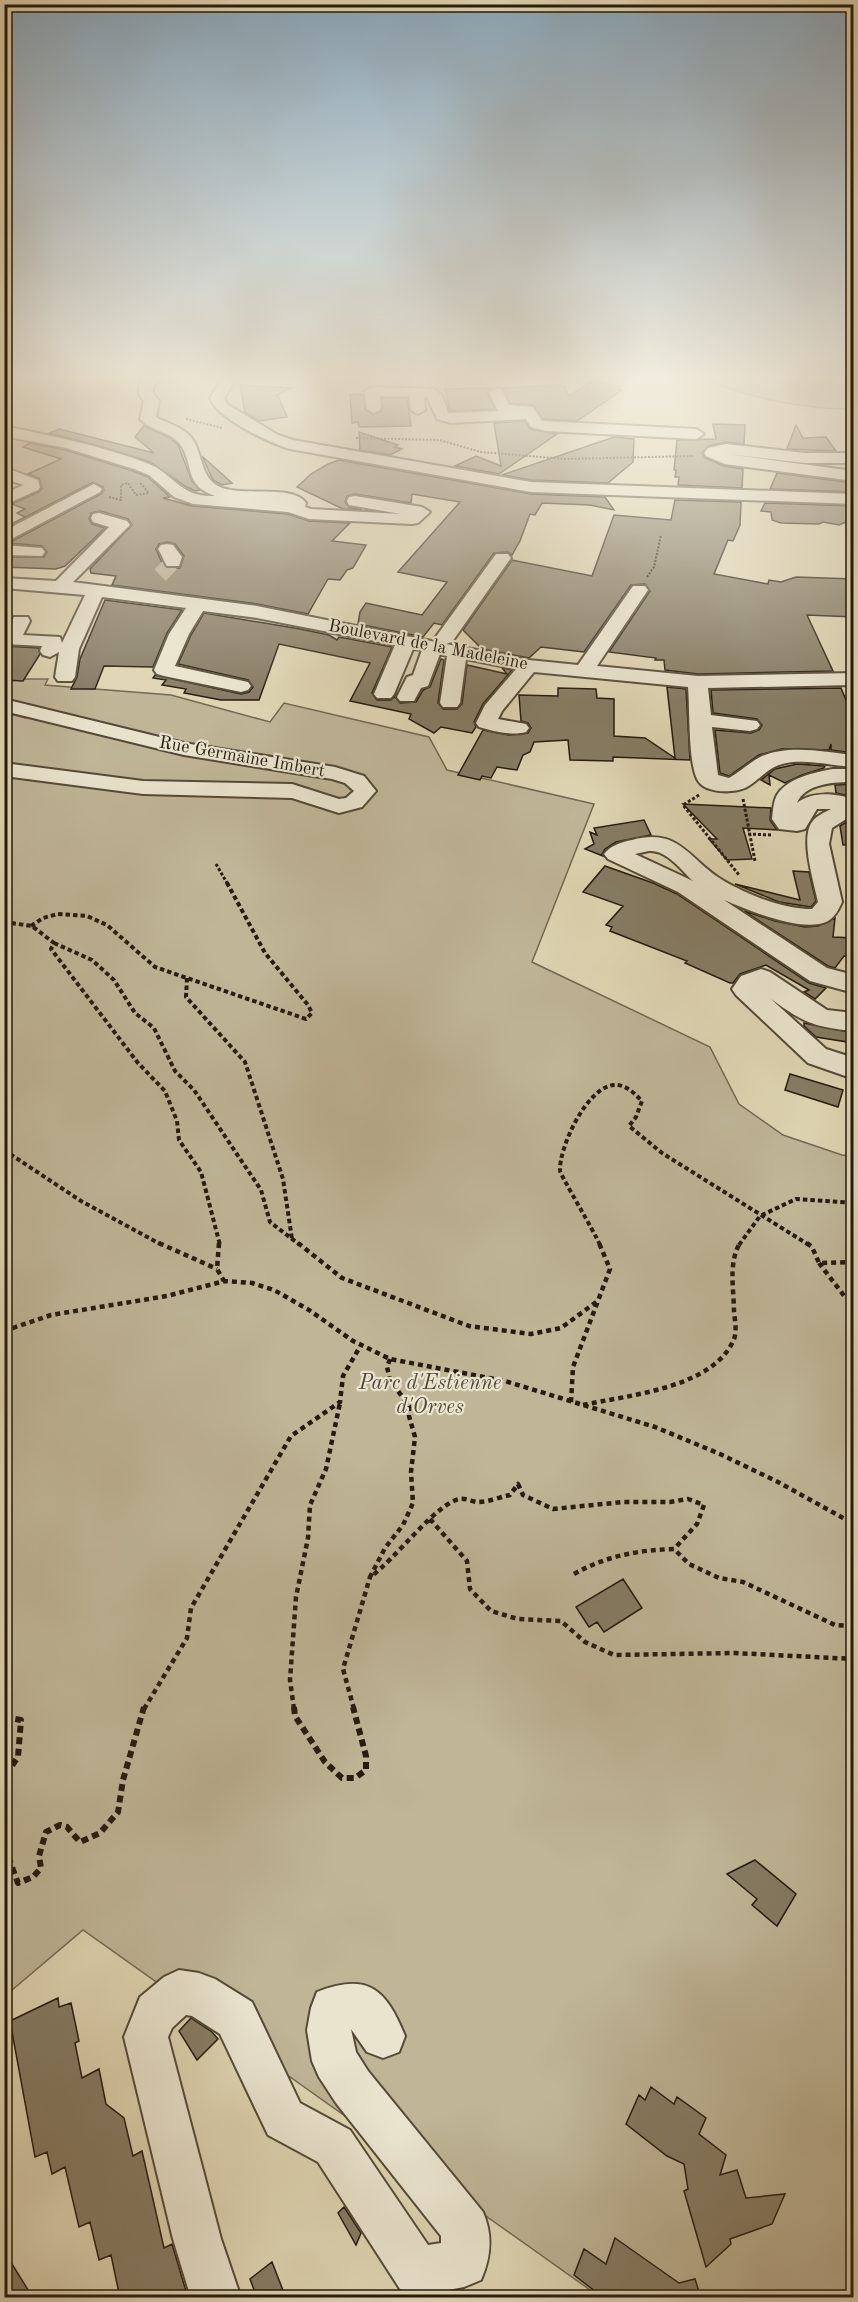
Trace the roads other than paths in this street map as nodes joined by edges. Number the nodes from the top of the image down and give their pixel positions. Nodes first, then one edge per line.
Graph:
1 (32, 485) edge
2 (171, 485) edge
3 (206, 485) edge
4 (528, 485) edge
5 (94, 489) road end
6 (854, 499) edge
7 (4, 500) edge
8 (355, 501) dead end
9 (292, 508) junction
10 (99, 518) dead end
11 (4, 538) edge
12 (4, 550) edge
13 (36, 552) dead end
14 (502, 558) dead end
15 (4, 574) edge
16 (4, 583) edge
17 (58, 588) junction
18 (639, 590) road end
19 (98, 591) junction
20 (210, 603) junction
21 (21, 621) dead end
22 (406, 643) junction
23 (444, 647) junction
24 (50, 651) dead end
25 (530, 666) junction
26 (587, 666) junction
27 (854, 667) edge
28 (769, 676) junction
29 (65, 677) dead end
30 (854, 679) edge
31 (698, 682) junction
32 (241, 686) dead end
33 (384, 694) dead end
34 (407, 697) dead end
35 (450, 703) dead end
36 (4, 705) edge
37 (701, 720) junction
38 (750, 725) dead end
39 (519, 729) dead end
40 (854, 761) edge
41 (4, 769) edge
42 (854, 776) edge
43 (830, 818) junction
44 (854, 820) edge
45 (854, 984) edge
46 (854, 1022) edge
47 (854, 1069) edge
48 (383, 2036) dead end
49 (216, 2298) edge

1 - 7 street
2 - 9 street
3 - 9 street
4 - 6 street
5 - 11 street
8 - 9 street
10 - 17 street
12 - 13 street
14 - 23 street
15 - 17 street, Boulevard de la Madeleine
16 - 17 street, Boulevard de la Madeleine
17 - 19 street, Boulevard de la Madeleine
17 - 20 street, Boulevard de la Madeleine
18 - 26 street
19 - 20 street, Boulevard de la Madeleine
19 - 29 street
20 - 22 street, Boulevard de la Madeleine
20 - 23 street, Boulevard de la Madeleine
20 - 32 street
21 - 24 street
22 - 23 street, Boulevard de la Madeleine
22 - 33 street
23 - 25 street, Boulevard de la Madeleine
23 - 26 street, Boulevard de la Madeleine
23 - 34 street
23 - 35 street
25 - 26 street, Boulevard de la Madeleine
25 - 39 street
26 - 28 street, Boulevard de la Madeleine
26 - 31 street, Boulevard de la Madeleine
27 - 28 street, Boulevard de la Madeleine
28 - 30 street, Boulevard de la Madeleine
28 - 31 street, Boulevard de la Madeleine
31 - 37 street
36 - 41 street, Rue Germaine Imbert
37 - 38 street
37 - 40 street
42 - 43 street
43 - 44 street
43 - 45 street
46 - 47 street
48 - 49 street

